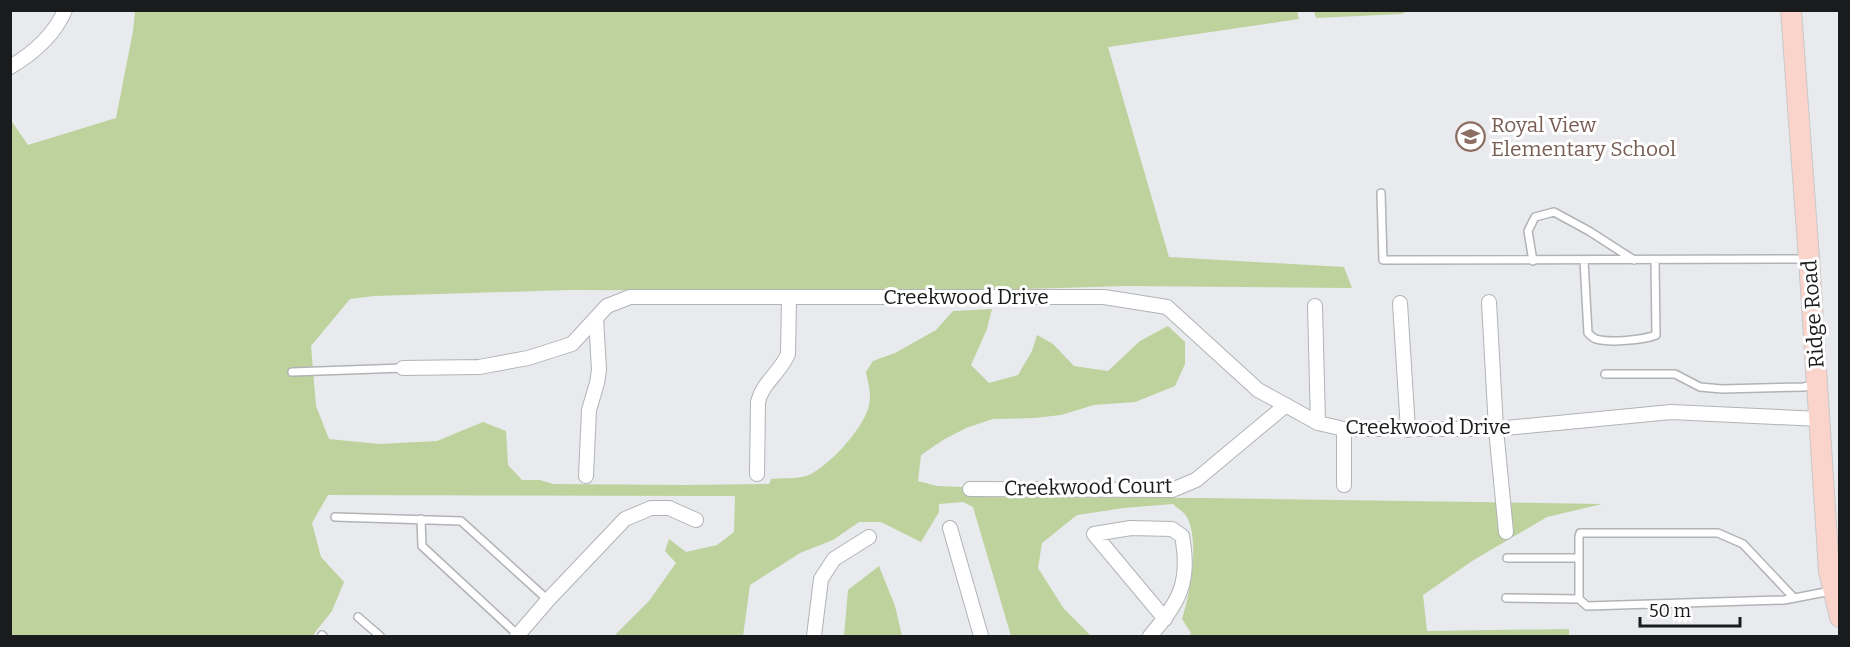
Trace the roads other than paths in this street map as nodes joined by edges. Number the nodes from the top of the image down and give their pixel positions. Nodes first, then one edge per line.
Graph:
1 (65, 10) edge
2 (1791, 10) edge
3 (10, 67) edge
4 (1382, 193) dead end
5 (1809, 259) junction
6 (1634, 260) junction
7 (1655, 260) junction
8 (1533, 261) junction
9 (1584, 261) junction
10 (789, 298) junction
11 (1490, 302) dead end
12 (1400, 303) dead end
13 (1315, 306) dead end
14 (596, 318) junction
15 (403, 368) joint
16 (292, 372) dead end
17 (1605, 374) dead end
18 (1818, 384) junction
19 (1286, 405) junction
20 (1820, 419) junction
21 (1318, 423) junction
22 (1344, 429) junction
23 (1496, 429) junction
24 (1408, 430) junction
25 (757, 474) dead end
26 (586, 476) dead end
27 (1344, 485) dead end
28 (970, 489) dead end
29 (335, 517) dead end
30 (421, 519) junction
31 (696, 519) dead end
32 (950, 528) dead end
33 (1506, 532) dead end
34 (869, 537) dead end
35 (1506, 558) dead end
36 (1579, 558) junction
37 (1833, 590) junction
38 (1506, 598) dead end
39 (1794, 598) junction
40 (1578, 599) junction
41 (548, 600) junction
42 (358, 616) dead end
43 (1839, 617) edge
44 (1165, 619) junction
45 (380, 636) edge
46 (518, 636) edge
47 (814, 636) edge
48 (981, 636) edge
49 (1150, 636) edge

1 - 3 street
2 - 5 main road, Ridge Road
4 - 8 lane
5 - 7 lane
5 - 18 main road, Ridge Road
6 - 7 lane
6 - 8 lane
6 - 9 lane
7 - 9 lane
8 - 9 lane
10 - 14 street, Creekwood Drive
10 - 19 street, Creekwood Drive
10 - 25 street
11 - 23 street
12 - 24 street
13 - 21 street
14 - 15 street, Creekwood Drive
14 - 26 street
15 - 16 lane
17 - 18 lane
18 - 20 main road, Ridge Road
19 - 21 street, Creekwood Drive
19 - 28 street, Creekwood Court
20 - 23 street, Creekwood Drive
20 - 37 main road, Ridge Road
21 - 22 street, Creekwood Drive
22 - 24 street, Creekwood Drive
22 - 27 street
23 - 24 street, Creekwood Drive
23 - 33 street
29 - 30 lane
30 - 41 lane
30 - 46 lane
31 - 41 street
32 - 48 street
34 - 47 street
35 - 36 lane
36 - 39 lane
36 - 40 lane
37 - 39 lane
37 - 43 main road, Ridge Road
38 - 40 lane
39 - 40 lane
41 - 46 street
42 - 45 lane
44 - 44 street
44 - 49 street

